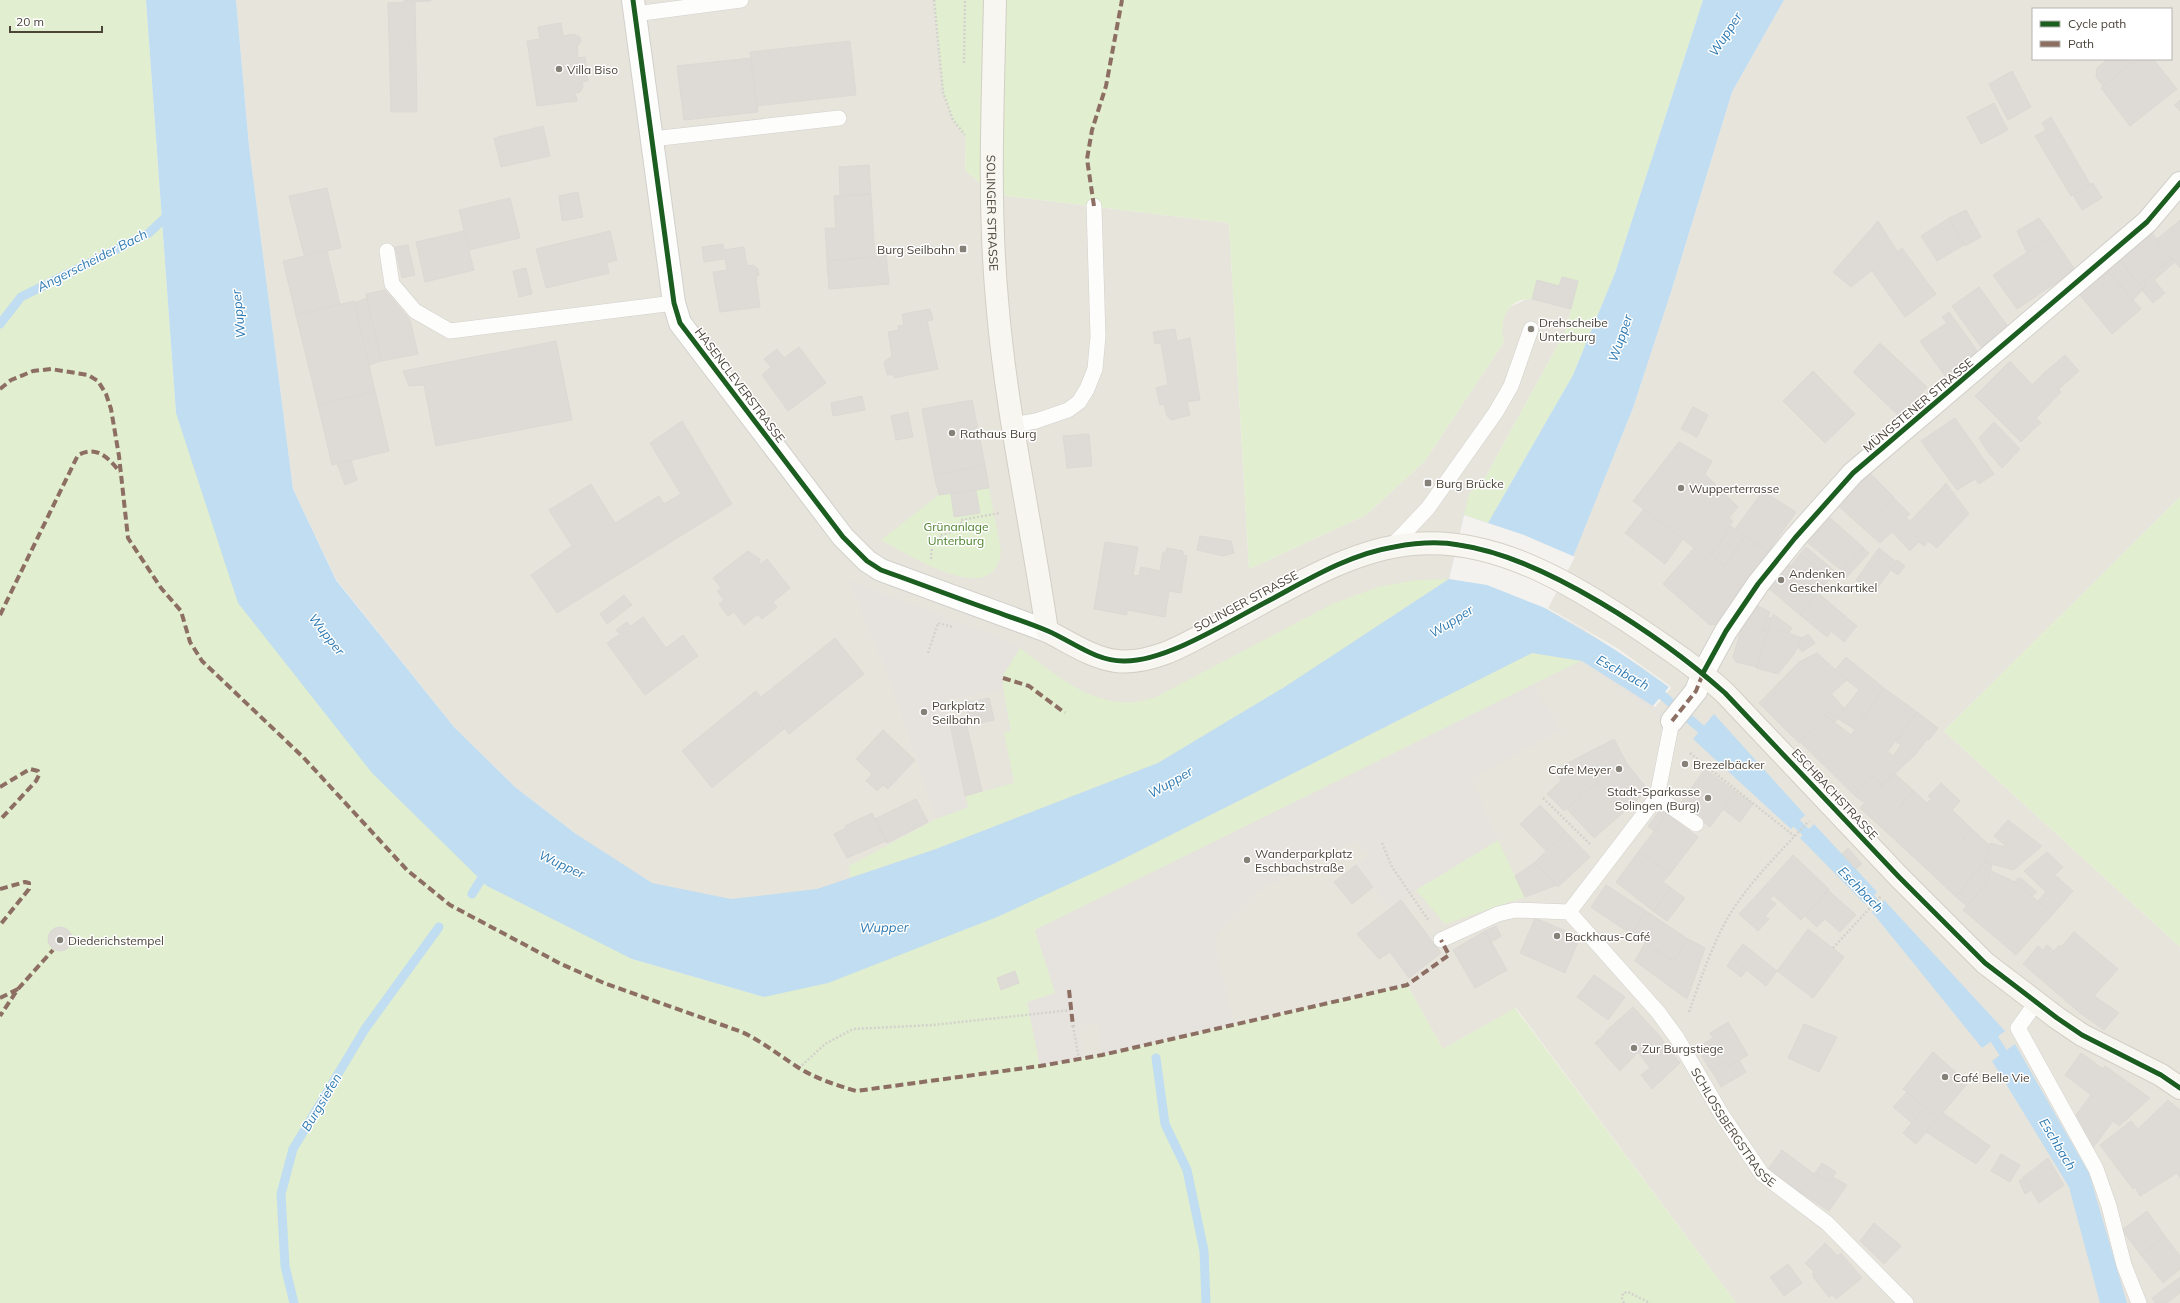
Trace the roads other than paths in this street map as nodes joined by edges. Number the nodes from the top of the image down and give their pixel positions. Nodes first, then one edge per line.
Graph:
1 (741, 0) edge
2 (995, 0) edge
3 (634, 7) edge
4 (839, 118) dead end
5 (652, 139) junction
6 (2180, 183) edge
7 (1094, 206) dead end
8 (387, 251) dead end
9 (674, 303) junction
10 (1531, 330) dead end
11 (1012, 424) junction
12 (1457, 544) joint
13 (1391, 547) junction
14 (1047, 631) junction
15 (1699, 682) junction
16 (1672, 721) joint
17 (1657, 797) junction
18 (1696, 824) dead end
19 (1570, 912) junction
20 (1442, 940) road end
21 (2036, 1003) junction
22 (2180, 1088) edge
23 (1906, 1303) edge
24 (2139, 1303) edge

1 - 3 lane, HASENCLEVERSTRASSE
2 - 11 main road, SOLINGER STRASSE
3 - 5 street, HASENCLEVERSTRASSE
4 - 5 lane
5 - 9 street, HASENCLEVERSTRASSE
6 - 15 street, MÜNGSTENER STRASSE
7 - 11 lane
8 - 9 lane
9 - 14 street, HASENCLEVERSTRASSE
10 - 13 lane
11 - 14 main road, SOLINGER STRASSE
12 - 13 main road, SOLINGER STRASSE
12 - 15 main road, ESCHBACHSTRASSE
13 - 14 main road, SOLINGER STRASSE
15 - 16 street
15 - 21 main road, ESCHBACHSTRASSE
16 - 17 lane
17 - 18 lane
17 - 19 lane
19 - 20 lane
19 - 23 lane, SCHLOSSBERGSTRASSE
21 - 22 main road, ESCHBACHSTRASSE
21 - 24 lane

